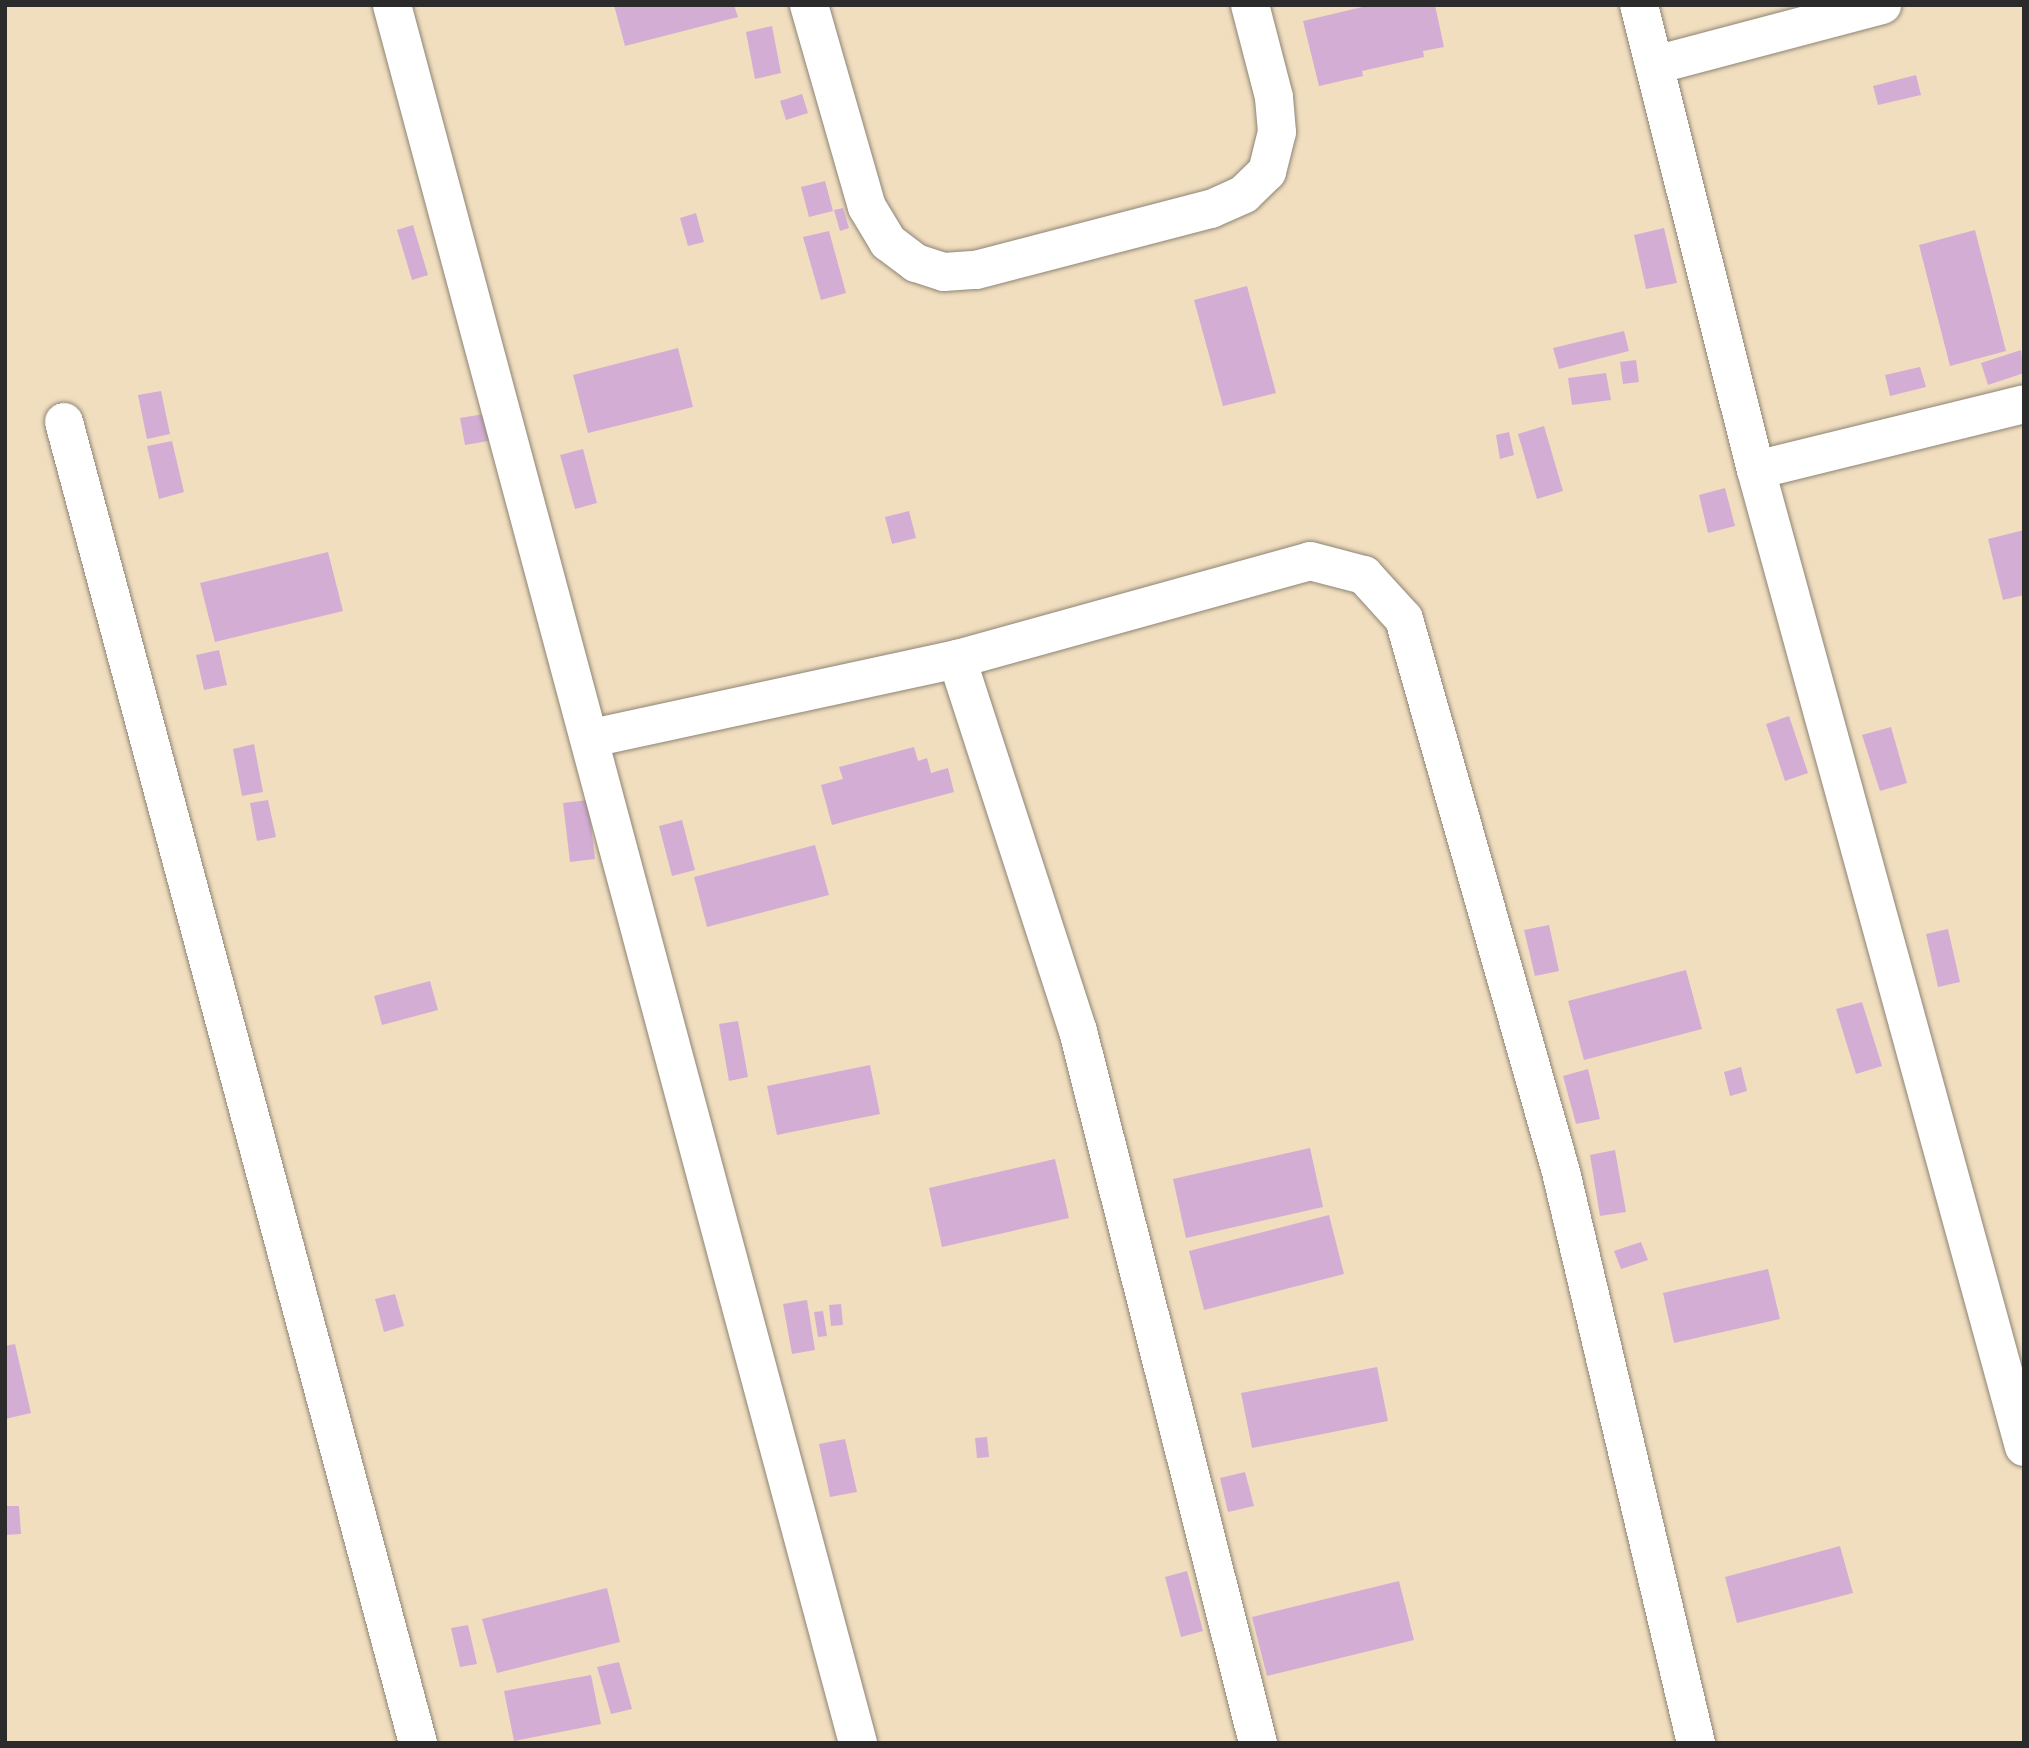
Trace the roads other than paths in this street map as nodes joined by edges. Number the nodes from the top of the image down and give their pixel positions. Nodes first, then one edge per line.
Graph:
1 (392, 5) edge
2 (809, 5) edge
3 (1250, 5) edge
4 (1639, 5) edge
5 (1882, 5) edge
6 (1655, 65) junction
7 (2024, 404) edge
8 (64, 422) dead end
9 (1756, 470) junction
10 (957, 659) junction
11 (592, 738) junction
12 (2024, 1447) edge
13 (1692, 1742) edge
14 (418, 1743) edge
15 (859, 1743) edge
16 (1258, 1743) edge

1 - 11 street
2 - 3 street
4 - 6 street
5 - 6 street
6 - 9 street
7 - 9 street
8 - 14 street
9 - 12 street
10 - 11 street
10 - 13 street
10 - 16 street
11 - 15 street

